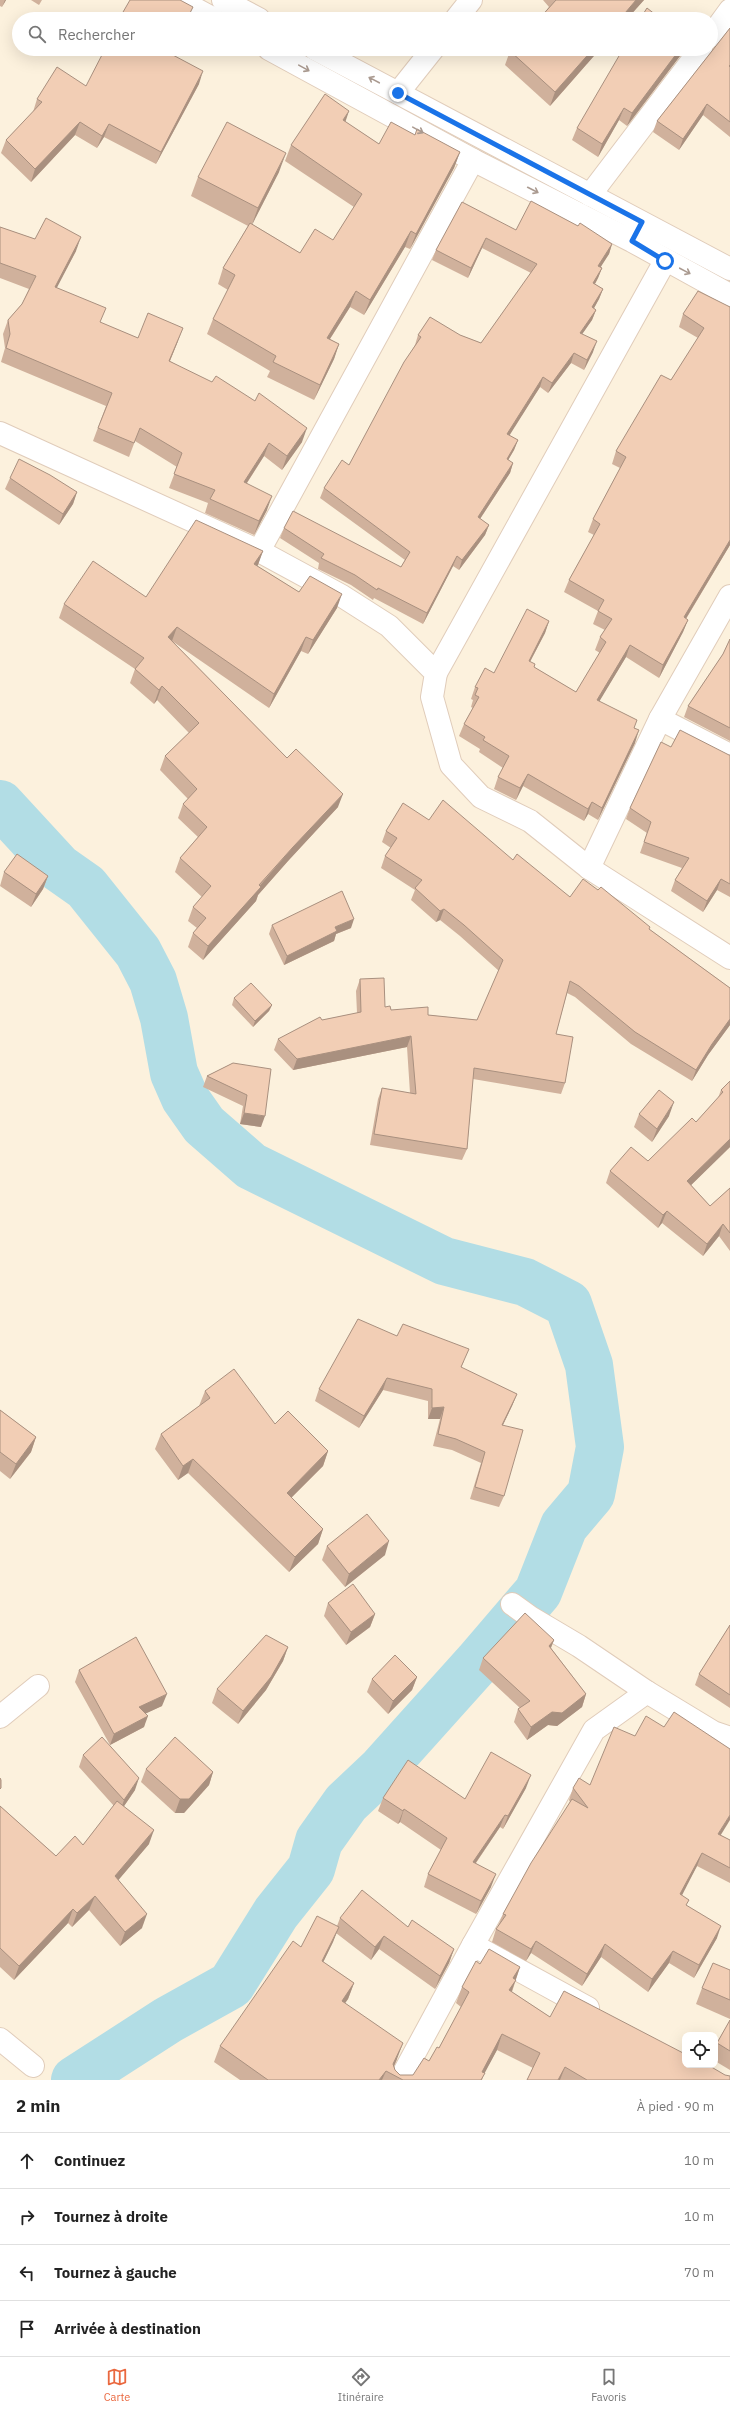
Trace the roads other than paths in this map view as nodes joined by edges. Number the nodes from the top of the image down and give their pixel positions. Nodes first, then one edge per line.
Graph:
1 (179, 0) edge
2 (223, 0) edge
3 (471, 0) edge
4 (730, 10) edge
5 (201, 12) edge
6 (246, 12) edge
7 (462, 12) edge
8 (718, 26) edge
9 (283, 56) edge
10 (328, 56) edge
11 (427, 56) edge
12 (696, 56) edge
13 (398, 93) junction
14 (473, 160) junction
15 (590, 195) junction
16 (637, 232) junction
17 (665, 261) junction
18 (730, 269) edge
19 (730, 295) edge
20 (0, 433) edge
21 (259, 551) junction
22 (730, 596) edge
23 (436, 673) junction
24 (660, 719) junction
25 (730, 755) edge
26 (589, 868) junction
27 (730, 958) edge
28 (512, 1604) dead end
29 (38, 1686) dead end
30 (647, 1692) junction
31 (0, 1717) edge
32 (730, 1738) edge
33 (473, 1945) junction
34 (608, 2019) edge
35 (0, 2039) edge
36 (33, 2066) dead end
37 (400, 2080) edge

1 - 5 street
2 - 6 street
3 - 7 street
4 - 8 street
9 -> 14 street
13 -> 10 street
11 - 13 street
12 - 15 street
13 - 15 street
14 -> 16 street
14 - 21 street
15 - 16 street
16 - 17 street
16 - 18 street
17 -> 19 street
17 - 23 street
20 - 21 street
21 - 23 street
22 - 24 street
23 - 26 street
24 - 25 street
24 - 26 street
26 - 27 street
28 - 30 street
29 - 31 street
30 - 32 street
30 - 33 street
33 - 34 street
33 - 37 street
35 - 36 street

